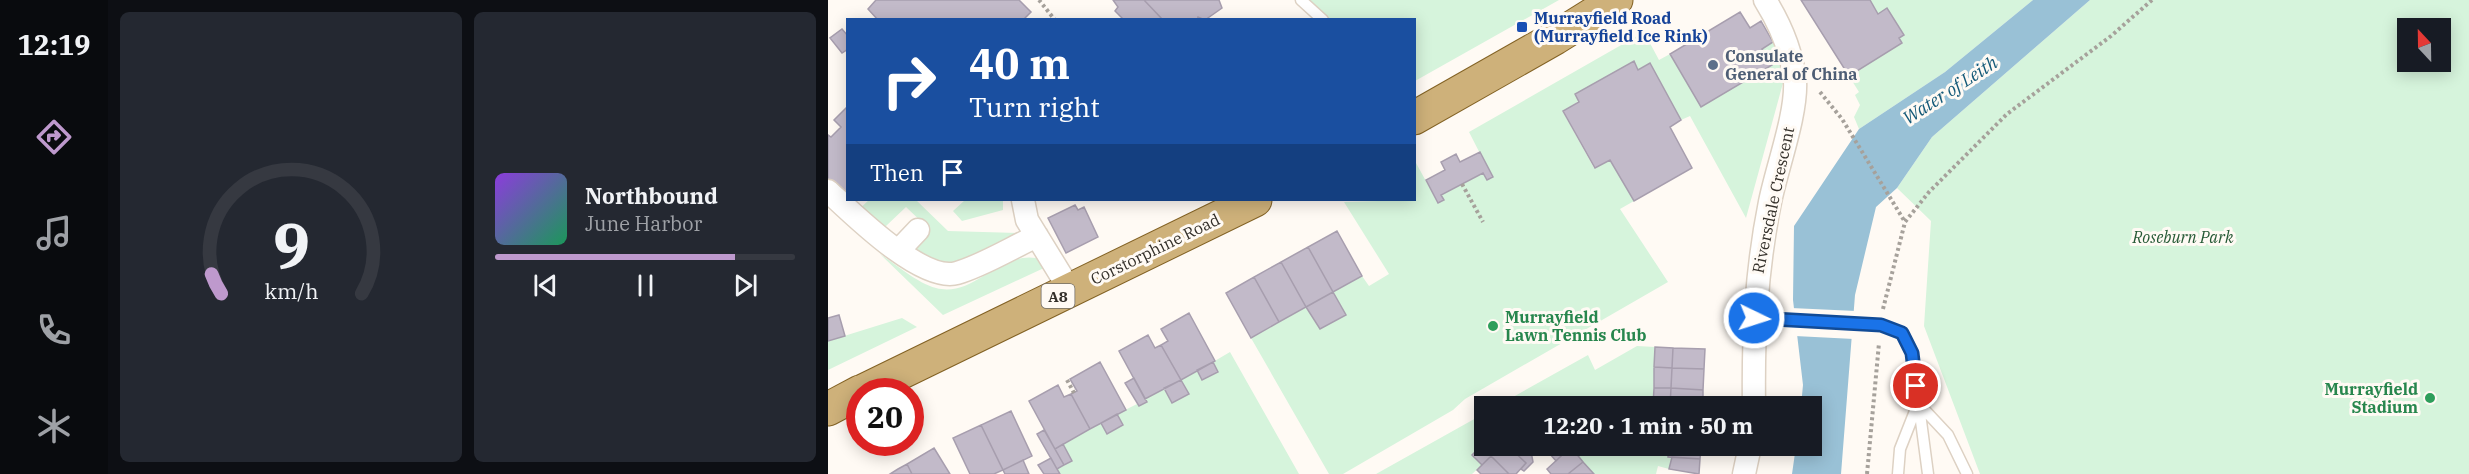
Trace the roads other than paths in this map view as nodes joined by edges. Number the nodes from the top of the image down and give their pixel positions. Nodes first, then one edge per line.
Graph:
1 (1301, 0) edge
2 (1616, 0) edge
3 (1765, 0) edge
4 (1321, 18) edge
5 (1418, 112) edge
6 (828, 191) edge
7 (1025, 201) edge
8 (1253, 201) edge
9 (918, 231) dead end
10 (1037, 236) junction
11 (899, 250) junction
12 (1070, 290) junction
13 (1754, 318) junction
14 (889, 378) edge
15 (1754, 396) edge
16 (846, 399) edge
17 (1918, 403) junction
18 (828, 408) edge
19 (1748, 456) edge
20 (1744, 474) edge
21 (1898, 474) edge
22 (1928, 474) edge
23 (1967, 474) edge

1 - 4 lane
2 - 5 main road
3 - 13 street, Riversdale Crescent
6 - 11 street
7 - 10 street
8 - 12 main road, Corstorphine Road / A8
9 - 11 street
10 - 11 street
10 - 12 street
12 - 14 main road, Corstorphine Road / A8
13 - 15 street, Riversdale Crescent
13 - 17 lane
16 - 18 main road, Corstorphine Road / A8
17 - 21 lane
17 - 22 lane
17 - 23 lane
19 - 20 street

